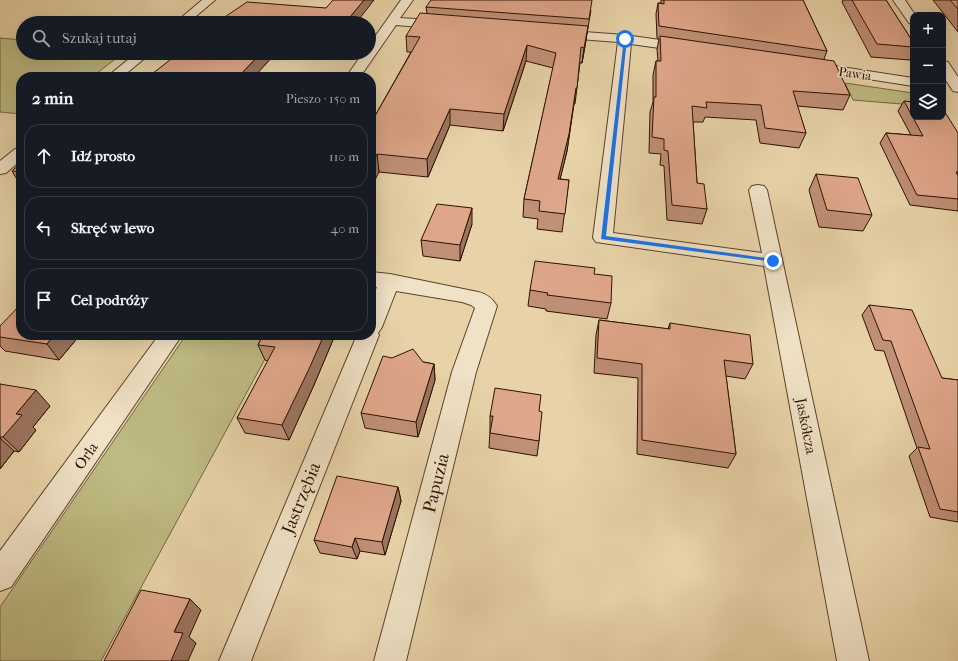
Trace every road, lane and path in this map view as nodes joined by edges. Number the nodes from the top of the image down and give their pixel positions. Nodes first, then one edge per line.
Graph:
1 (209, 0) edge
2 (407, 0) edge
3 (899, 0) edge
4 (190, 16) edge
5 (910, 16) edge
6 (392, 21) junction
7 (454, 26) edge
8 (548, 33) edge
9 (625, 39) junction
10 (376, 44) edge
11 (703, 51) edge
12 (135, 60) edge
13 (365, 60) edge
14 (796, 64) edge
15 (946, 70) edge
16 (120, 72) edge
17 (356, 72) edge
18 (910, 82) edge
19 (946, 86) edge
20 (958, 88) edge
21 (16, 156) edge
22 (0, 169) edge
23 (758, 190) dead end
24 (773, 261) junction
25 (380, 280) edge
26 (376, 301) edge
27 (167, 340) edge
28 (366, 340) edge
29 (0, 576) edge
30 (235, 661) edge
31 (390, 661) edge
32 (853, 661) edge

1 - 4 street
2 - 6 street
3 - 5 street
6 - 7 street
6 - 10 street
8 - 9 street
9 - 11 street
9 - 24 street
12 - 16 street
13 - 17 street
14 - 18 street, Pawia
15 - 20 street
19 - 20 street
21 - 22 street
23 - 24 street, Jaskółcza
24 - 32 street, Jaskółcza
25 - 26 street
25 - 31 street, Papuzia
27 - 29 street, Orla
28 - 30 street, Jastrzębia

